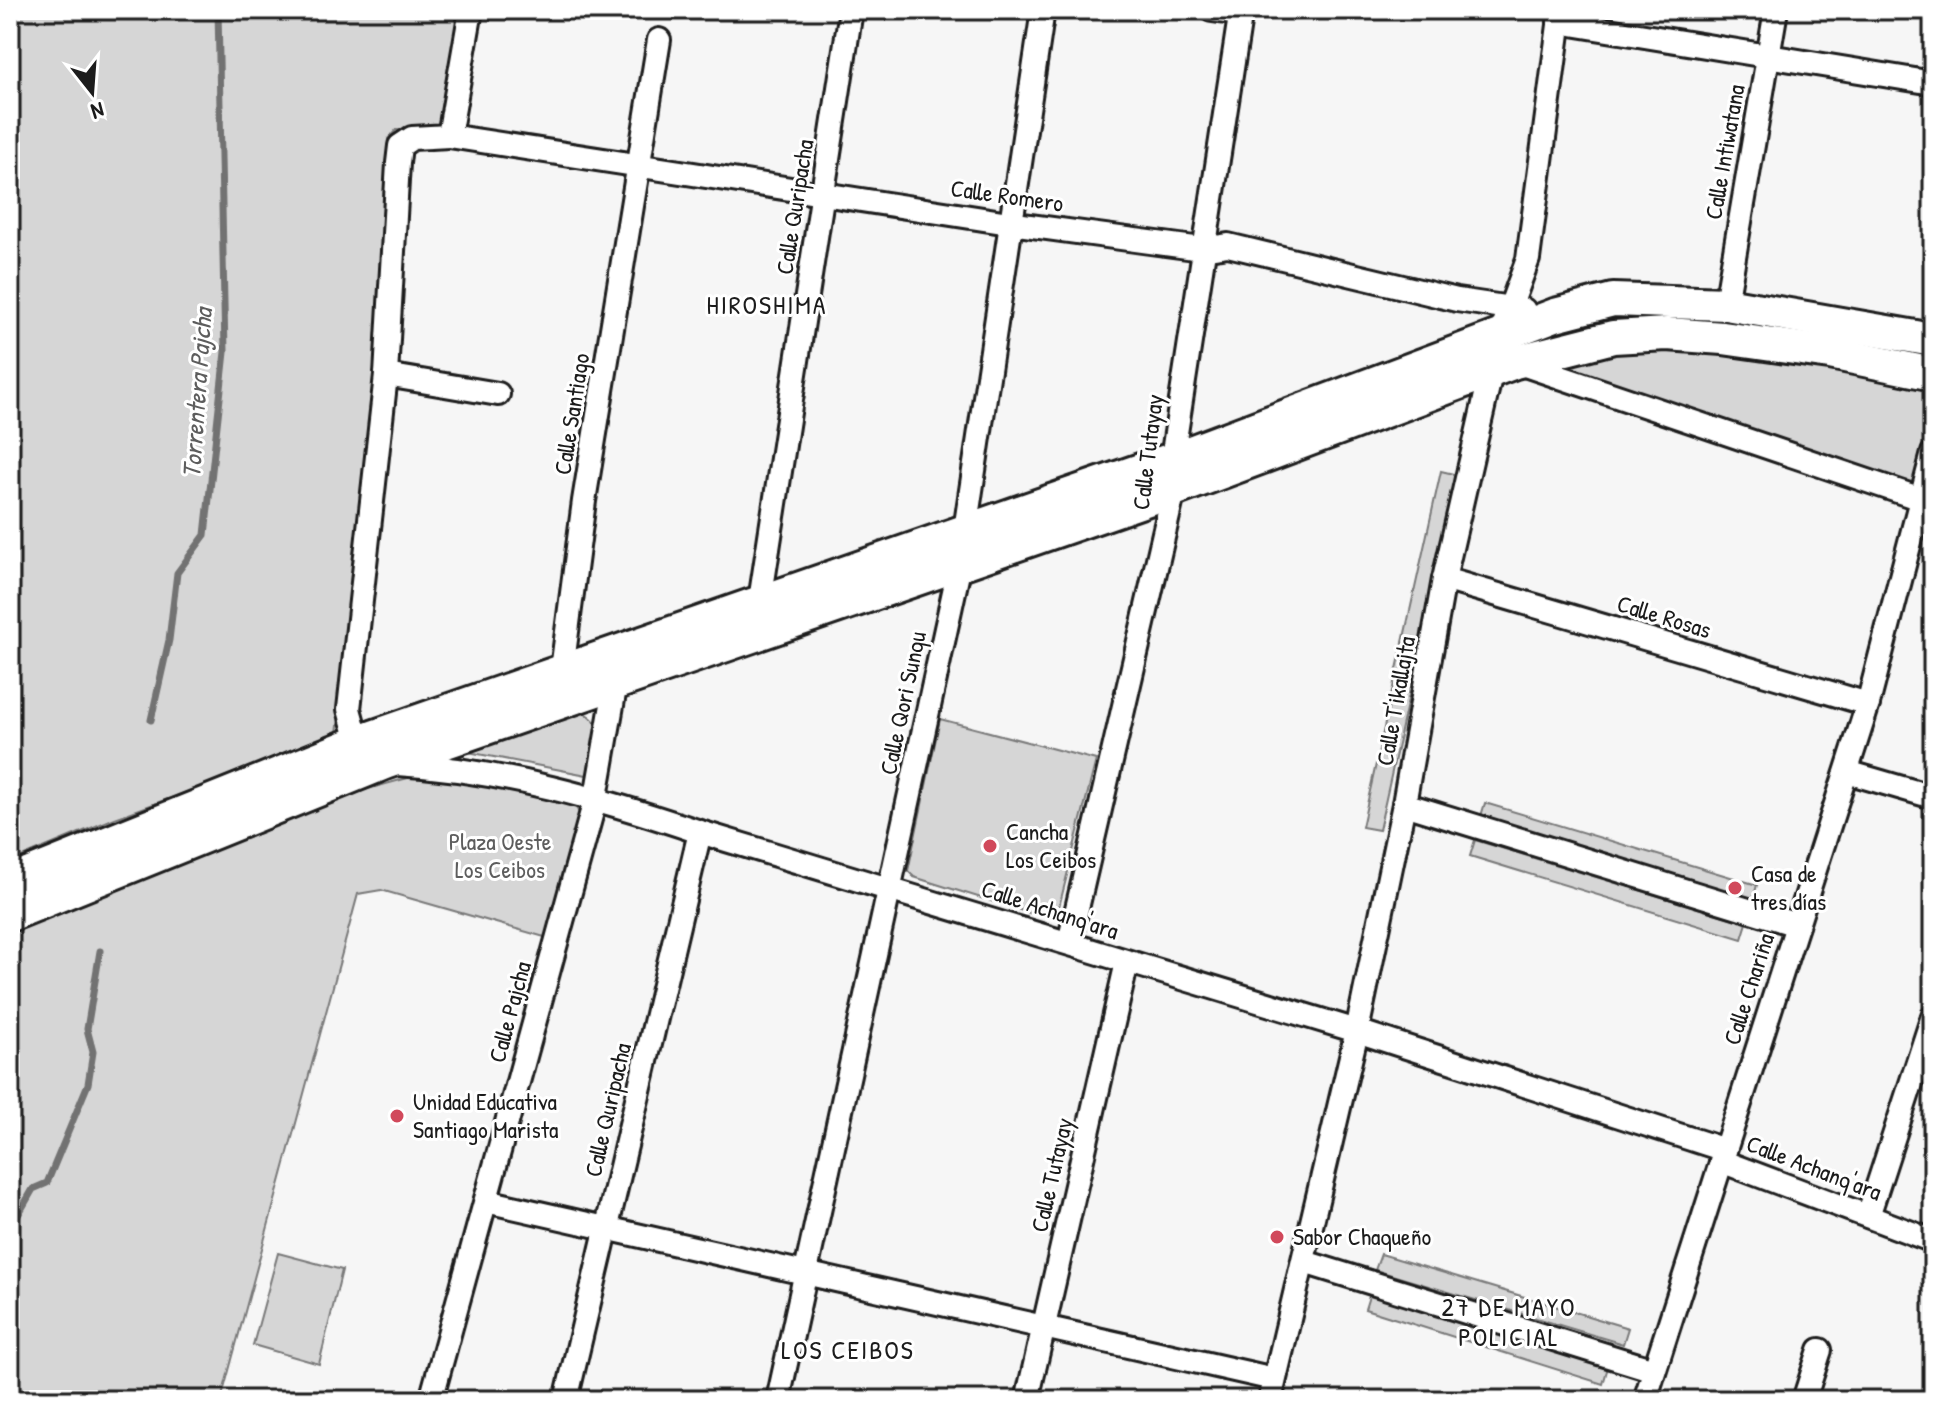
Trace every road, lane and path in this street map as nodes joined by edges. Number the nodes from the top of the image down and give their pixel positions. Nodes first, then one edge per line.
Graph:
1 (471, 10) edge
2 (851, 10) edge
3 (1043, 10) edge
4 (1212, 10) edge
5 (1776, 10) edge
6 (1240, 12) edge
7 (1560, 16) edge
8 (659, 40) dead end
9 (1768, 57) junction
10 (1933, 83) edge
11 (449, 136) junction
12 (637, 167) junction
13 (823, 193) junction
14 (1009, 223) junction
15 (1202, 249) junction
16 (1726, 304) junction
17 (1512, 308) junction
18 (1555, 315) junction
19 (1933, 340) edge
20 (1502, 357) junction
21 (1933, 374) edge
22 (386, 375) junction
23 (498, 394) dead end
24 (1933, 453) edge
25 (1173, 474) junction
26 (1921, 499) junction
27 (964, 529) junction
28 (960, 564) junction
29 (1444, 579) junction
30 (760, 601) junction
31 (562, 670) junction
32 (616, 682) junction
33 (1868, 704) junction
34 (358, 742) junction
35 (385, 763) junction
36 (1847, 772) junction
37 (596, 797) junction
38 (1933, 797) edge
39 (1404, 804) junction
40 (700, 832) junction
41 (168, 834) junction
42 (10, 882) edge
43 (890, 888) junction
44 (10, 915) edge
45 (1797, 925) junction
46 (1069, 943) junction
47 (1127, 962) junction
48 (1933, 1016) edge
49 (1357, 1031) junction
50 (1723, 1156) junction
51 (486, 1201) junction
52 (1868, 1216) junction
53 (606, 1231) junction
54 (1933, 1241) edge
55 (1304, 1262) junction
56 (805, 1272) junction
57 (1043, 1329) junction
58 (1820, 1350) dead end
59 (1654, 1370) junction
60 (1272, 1390) edge
61 (431, 1400) edge
62 (566, 1400) edge
63 (778, 1400) edge
64 (1027, 1400) edge
65 (1645, 1400) edge
66 (1804, 1400) edge

1 - 11 street
2 - 13 street, Calle Quripacha
3 - 14 street, Calle Qori Sunqu
4 - 6 street
5 - 9 street, Calle Intiwatana
6 - 15 street, Calle Tutayay
7 - 9 street
7 - 17 street, Calle T'ikallajta
8 - 12 street, Calle Santiago
9 - 10 street
9 - 16 street, Calle Intiwatana
11 - 12 street, Calle Romero
11 - 22 street, Calle Romero
12 - 13 street, Calle Romero
12 - 31 street, Calle Santiago
13 - 14 street, Calle Romero
13 - 30 street, Calle Quripacha
14 - 15 street, Calle Romero
14 - 27 street, Calle Qori Sunqu
15 - 17 street, Calle Romero
15 - 25 street, Calle Tutayay
16 - 18 main road
16 - 19 main road
17 - 18 street, Calle Romero
17 - 20 street, Calle T'ikallajta
18 - 20 main road
20 - 21 main road
20 - 25 main road
20 - 26 street
20 - 29 street, Calle T'ikallajta
22 - 23 street
22 - 34 street
24 - 26 street, Calle Chariña
25 - 27 main road
25 - 28 main road
25 - 46 street, Calle Tutayay
26 - 33 street, Calle Chariña
27 - 28 street, Calle Qori Sunqu
27 - 30 main road
28 - 32 main road
28 - 43 street, Calle Qori Sunqu
29 - 33 street, Calle Rosas
29 - 39 street, Calle T'ikallajta
30 - 31 main road
31 - 34 main road
32 - 35 main road
32 - 37 street, Calle Pajcha
33 - 36 street, Calle Chariña
34 - 35 street
34 - 41 main road
35 - 37 street, Calle Achanq'ara
35 - 41 main road
36 - 38 street
36 - 45 street, Calle Chariña
37 - 40 street, Calle Achanq'ara
37 - 51 street, Calle Pajcha
39 - 45 street
39 - 49 street, Calle T'ikallajta
40 - 43 street, Calle Achanq'ara
40 - 53 street, Calle Quripacha
41 - 42 main road
41 - 44 main road
43 - 46 street, Calle Achanq'ara
43 - 56 street, Calle Qori Sunqu
45 - 50 street, Calle Chariña
46 - 47 street, Calle Achanq'ara
47 - 49 street, Calle Achanq'ara
47 - 57 street, Calle Tutayay
48 - 52 street
49 - 50 street, Calle Achanq'ara
49 - 55 street, Calle T'ikallajta
50 - 52 street, Calle Achanq'ara
50 - 59 street, Calle Chariña
51 - 53 street
51 - 61 street, Calle Pajcha
52 - 54 street, Calle Achanq'ara
53 - 56 street
53 - 62 street, Calle Quripacha
55 - 59 street
55 - 60 street, Calle T'ikallajta
56 - 57 street
56 - 63 street, Calle Qori Sunqu
57 - 60 street
57 - 64 street, Calle Tutayay
58 - 66 street
59 - 65 street, Calle Chariña

